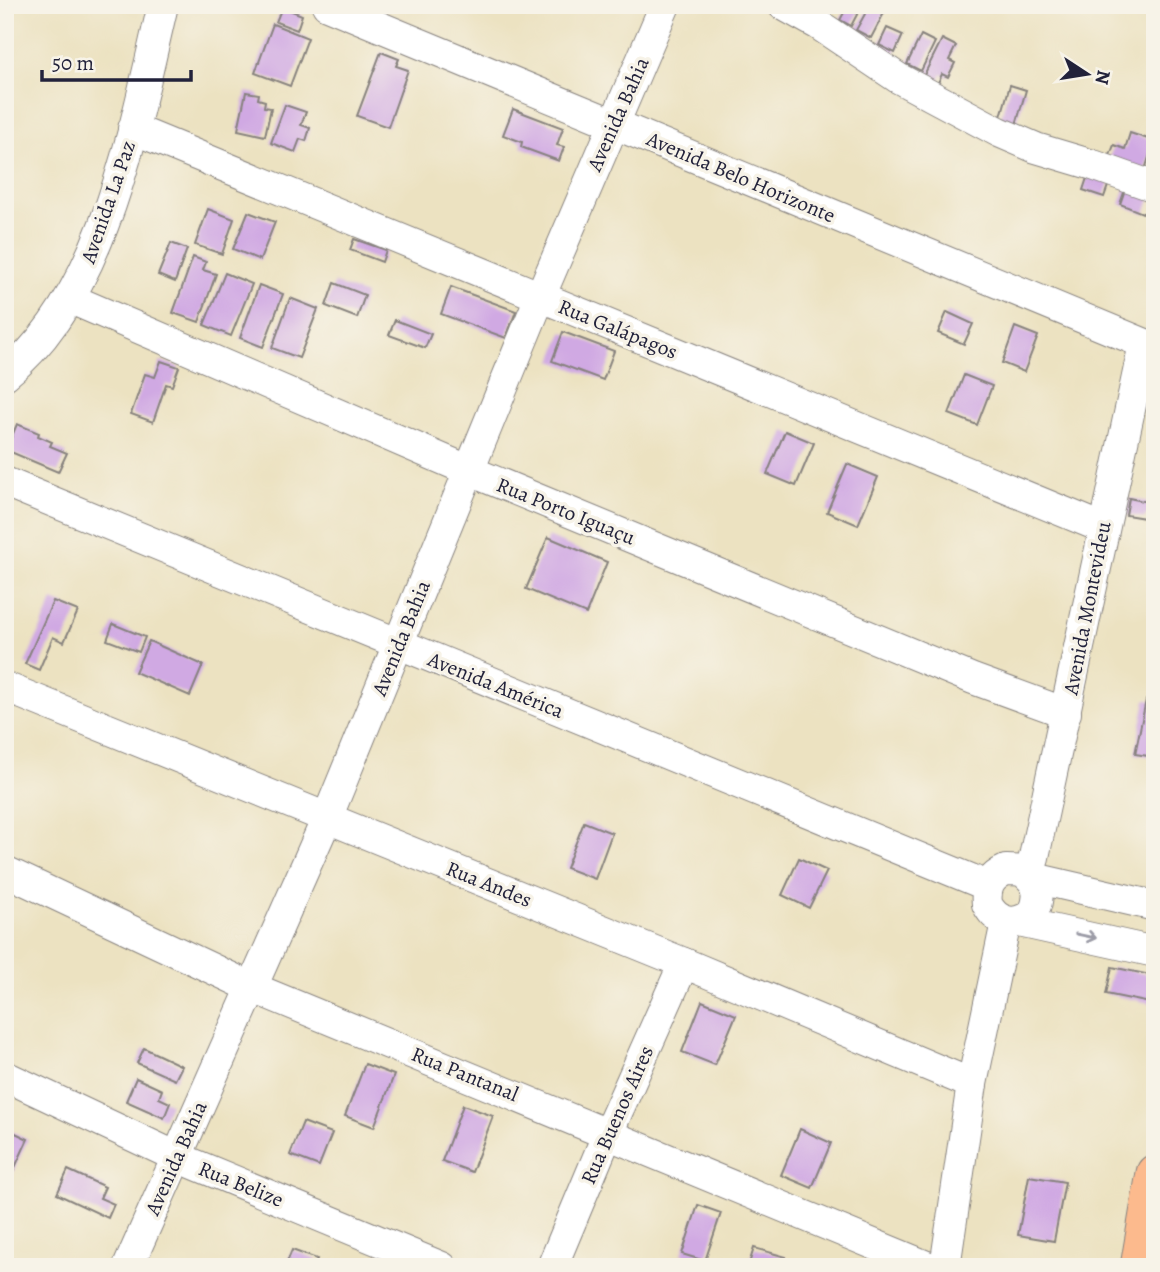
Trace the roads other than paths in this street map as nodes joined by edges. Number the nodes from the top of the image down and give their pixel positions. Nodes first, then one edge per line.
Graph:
1 (163, 5) edge
2 (327, 5) edge
3 (665, 5) edge
4 (783, 5) edge
5 (614, 124) junction
6 (133, 129) junction
7 (1155, 187) edge
8 (540, 298) junction
9 (71, 299) junction
10 (1149, 346) edge
11 (5, 375) edge
12 (470, 471) junction
13 (5, 482) edge
14 (1103, 528) junction
15 (399, 645) junction
16 (5, 687) edge
17 (1066, 713) junction
18 (327, 818) junction
19 (5, 871) edge
20 (1031, 874) junction
21 (988, 886) junction
22 (1155, 906) edge
23 (1012, 922) junction
24 (1155, 951) edge
25 (684, 963) junction
26 (251, 986) junction
27 (5, 1076) edge
28 (972, 1084) junction
29 (608, 1133) junction
30 (177, 1157) junction
31 (1155, 1173) edge
32 (128, 1267) edge
33 (442, 1267) edge
34 (552, 1267) edge
35 (929, 1267) edge
36 (945, 1267) edge
37 (1139, 1267) edge

1 - 6 street, Avenida La Paz
2 - 5 street, Avenida Belo Horizonte
3 - 5 street, Avenida Bahia
4 - 7 street
5 - 8 street, Avenida Bahia
5 - 10 street, Avenida Belo Horizonte
6 - 8 street, Rua Galápagos
6 - 9 street, Avenida La Paz
8 - 12 street, Avenida Bahia
8 - 14 street, Rua Galápagos
9 - 11 street, Avenida La Paz
9 - 12 street, Rua Porto Iguaçu
10 - 14 street, Avenida Montevideu
12 - 15 street, Avenida Bahia
12 - 17 street, Rua Porto Iguaçu
13 - 15 street, Avenida América
14 - 17 street, Avenida Montevideu
15 - 18 street, Avenida Bahia
15 - 21 street, Avenida América
16 - 18 street, Rua Andes
17 - 20 street, Avenida Montevideu
18 - 25 street, Rua Andes
18 - 26 street, Avenida Bahia
19 - 26 street, Rua Pantanal
20 - 21 street
20 - 22 street
20 - 23 street
21 - 23 street
23 -> 24 street
23 - 28 street
25 - 28 street, Rua Andes
25 - 29 street, Rua Buenos Aires
26 - 29 street, Rua Pantanal
26 - 30 street, Avenida Bahia
27 - 30 street, Rua Belize
28 - 36 street
29 - 34 street, Rua Buenos Aires
29 - 35 street, Rua Pantanal
30 - 32 street, Avenida Bahia
30 - 33 street, Rua Belize
31 - 37 main road

